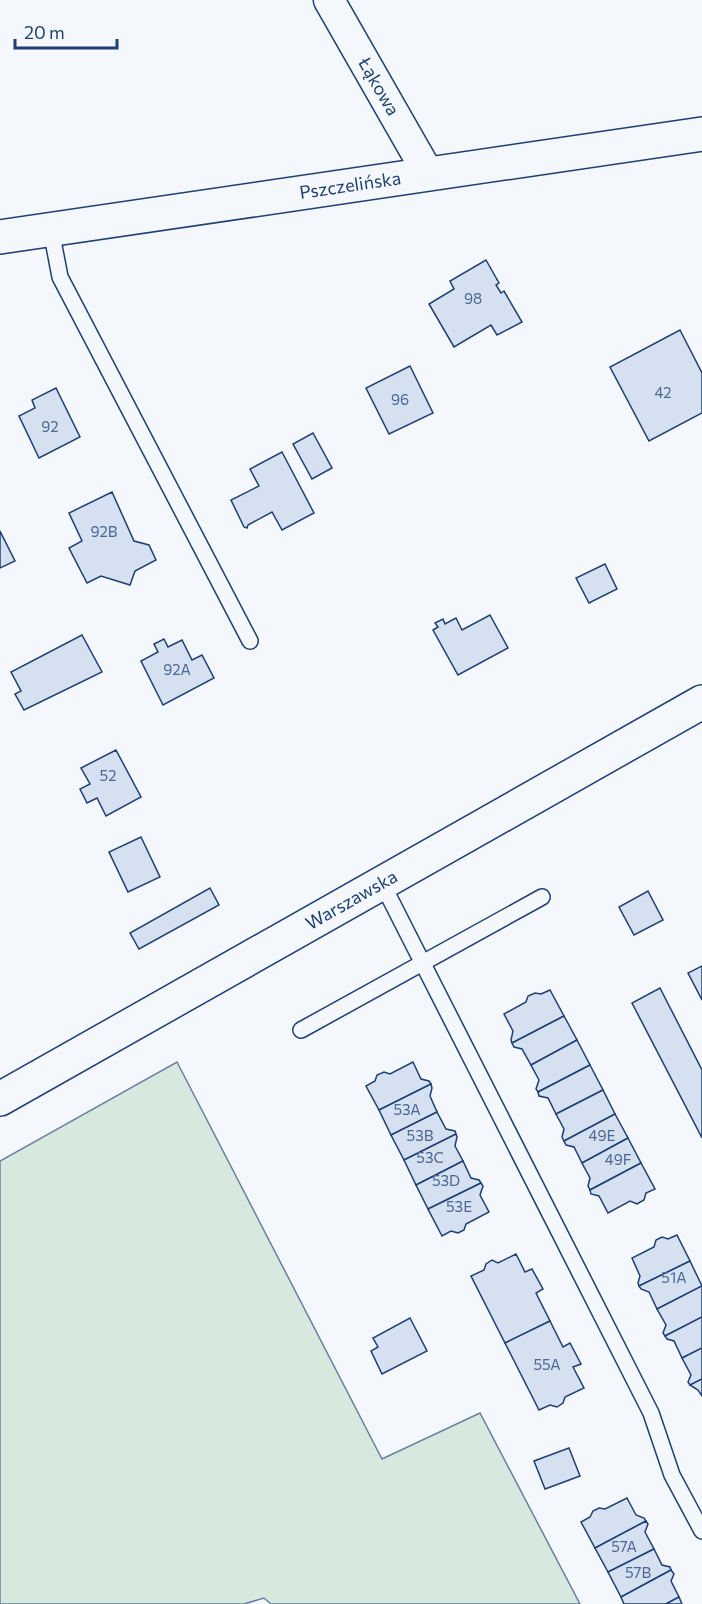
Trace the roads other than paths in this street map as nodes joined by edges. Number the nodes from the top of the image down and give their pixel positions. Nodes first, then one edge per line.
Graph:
1 (329, 0) edge
2 (702, 134) edge
3 (429, 175) junction
4 (51, 230) junction
5 (0, 237) edge
6 (250, 641) dead end
7 (702, 702) edge
8 (382, 883) junction
9 (542, 897) dead end
10 (423, 963) junction
11 (302, 1030) dead end
12 (0, 1099) edge
13 (702, 1531) edge

1 - 3 street, Łąkowa
2 - 3 main road, Pszczelińska
3 - 4 main road, Pszczelińska
4 - 5 main road, Pszczelińska
4 - 6 lane
7 - 8 main road, Warszawska
8 - 10 lane
8 - 12 main road, Warszawska
9 - 10 lane
10 - 11 lane
10 - 13 lane

